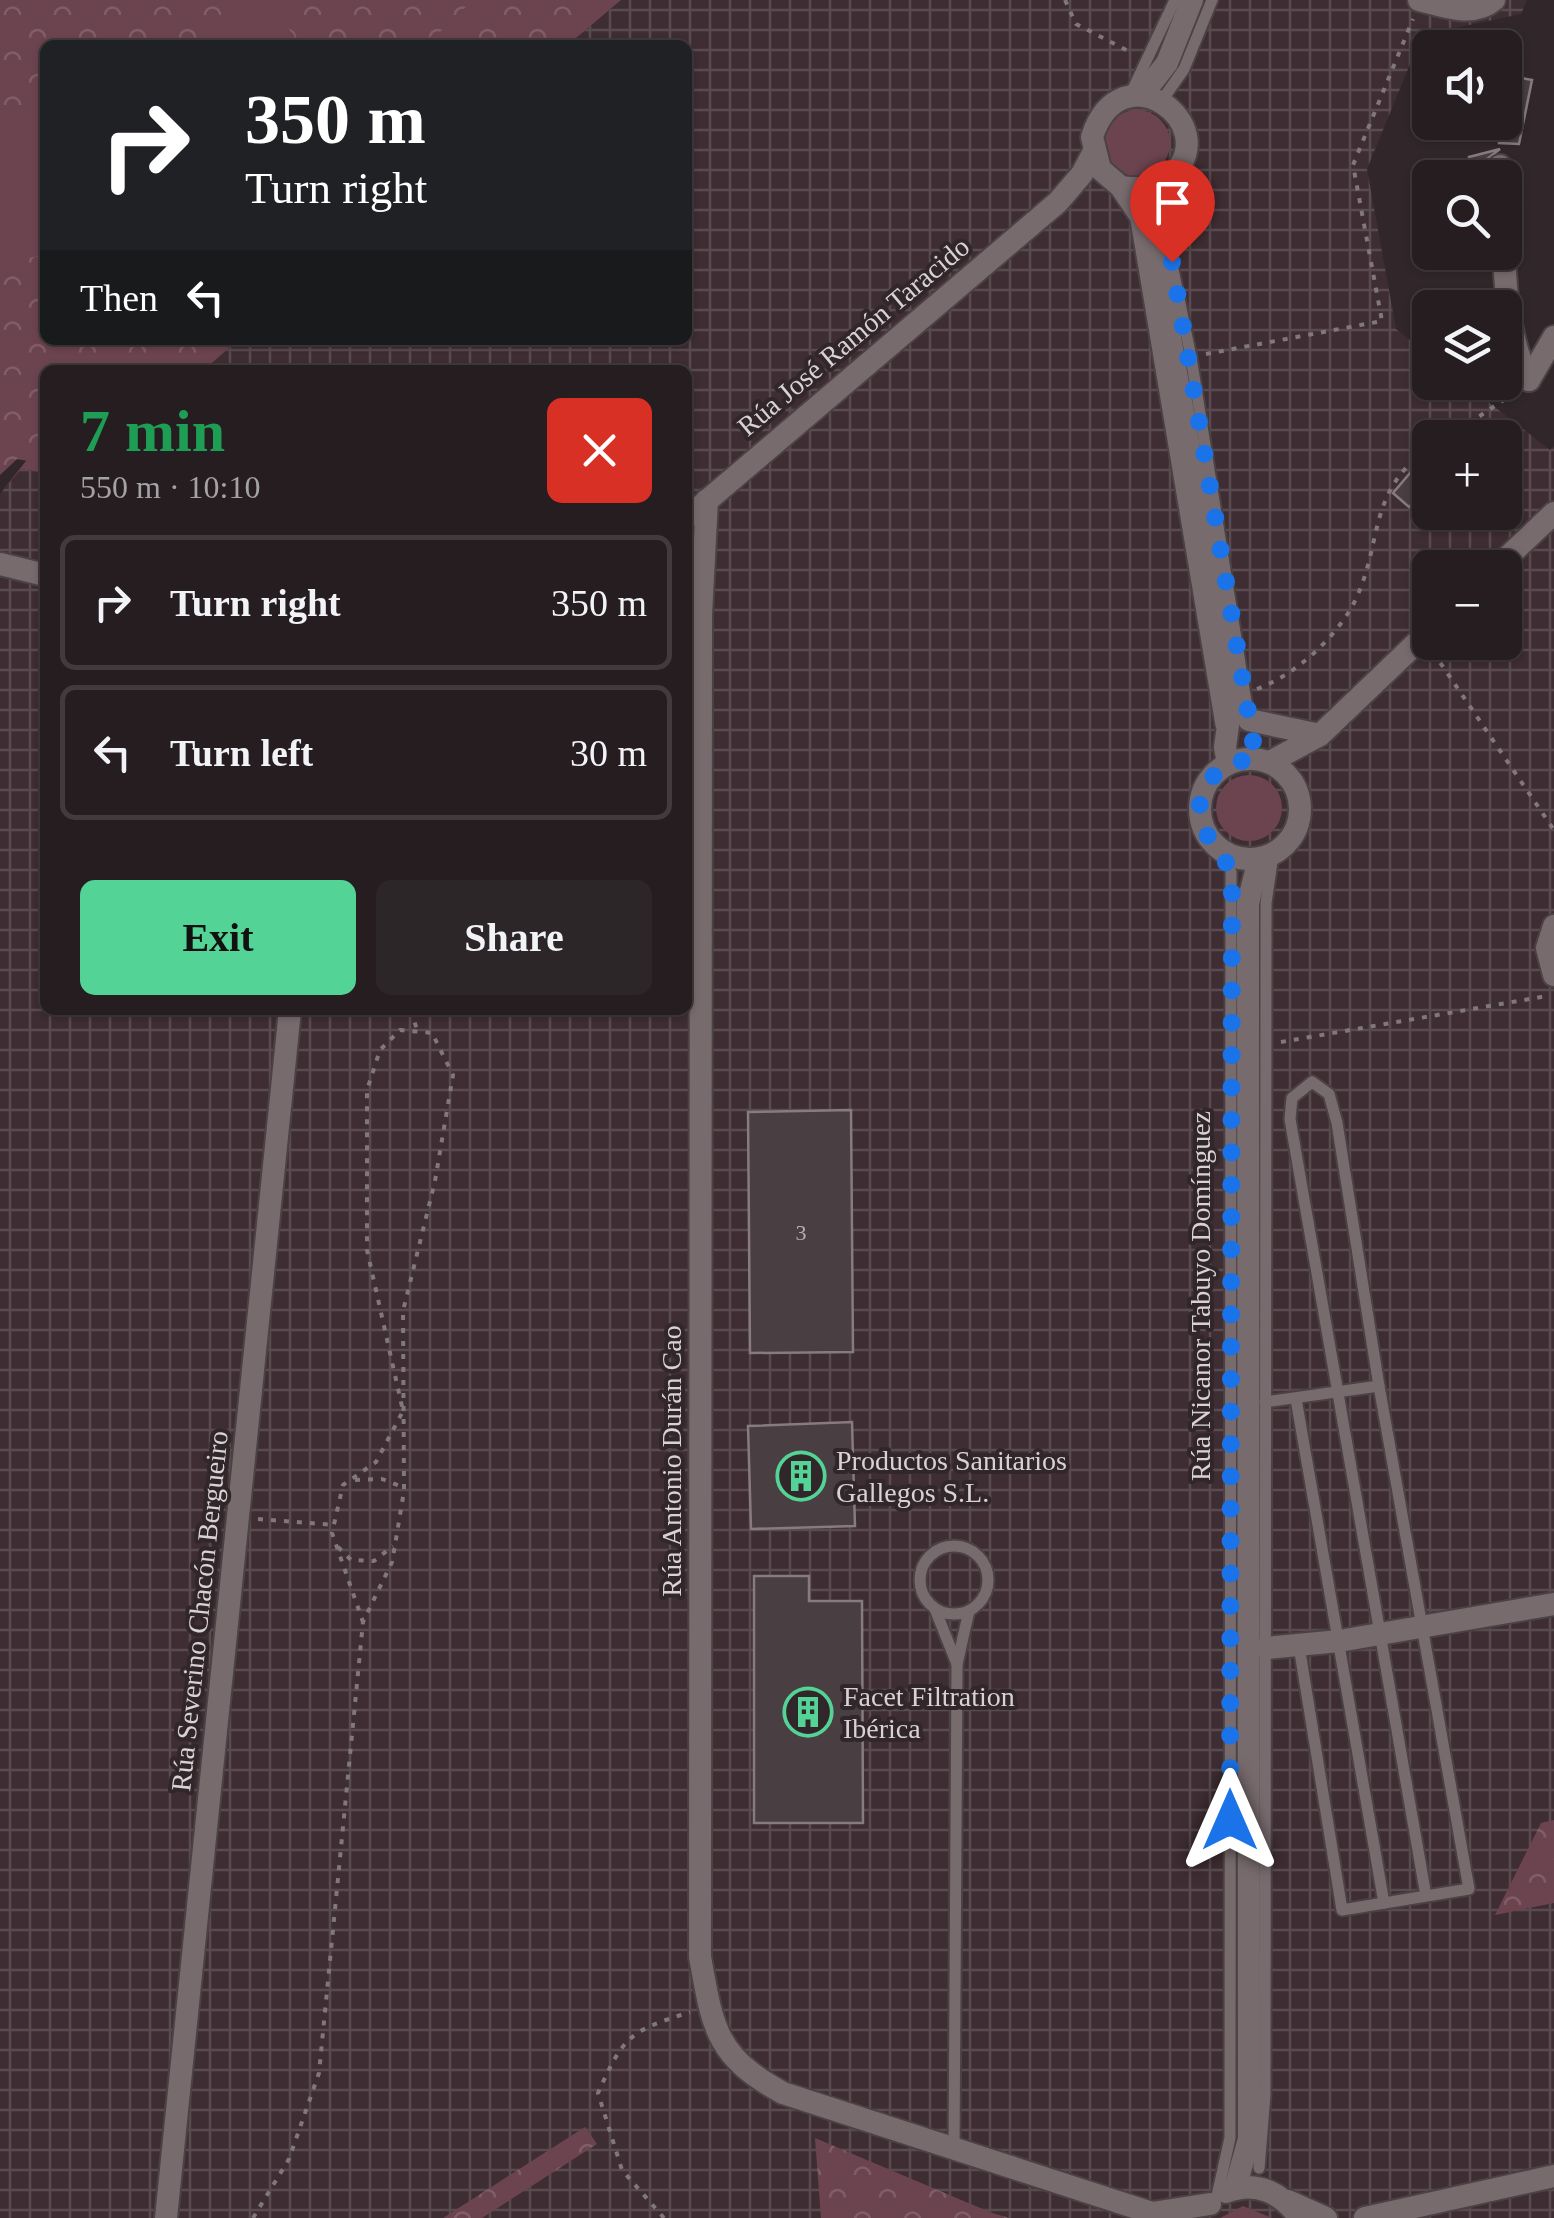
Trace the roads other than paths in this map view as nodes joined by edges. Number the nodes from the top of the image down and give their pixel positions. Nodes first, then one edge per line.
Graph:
1 (1175, 0) edge
2 (1192, 0) edge
3 (1212, 0) edge
4 (1420, 0) edge
5 (1494, 0) edge
6 (1158, 62) junction
7 (1149, 98) junction
8 (1093, 153) junction
9 (1122, 191) junction
10 (1160, 191) junction
11 (1058, 202) junction
12 (1152, 232) junction
13 (1505, 270) edge
14 (1554, 337) edge
15 (707, 500) junction
16 (692, 513) edge
17 (1554, 513) edge
18 (1515, 550) edge
19 (0, 564) edge
20 (40, 574) edge
21 (695, 582) edge
22 (1412, 648) edge
23 (1238, 695) junction
24 (1250, 720) junction
25 (1320, 735) junction
26 (1227, 755) junction
27 (1263, 761) junction
28 (1299, 794) junction
29 (1218, 848) junction
30 (1266, 857) junction
31 (1232, 872) junction
32 (1248, 902) junction
33 (1554, 926) edge
34 (1554, 975) edge
35 (289, 1015) edge
36 (1378, 1386) junction
37 (1339, 1392) junction
38 (1296, 1399) junction
39 (1265, 1402) junction
40 (1554, 1604) edge
41 (935, 1609) junction
42 (969, 1611) junction
43 (1423, 1624) junction
44 (1382, 1631) junction
45 (1339, 1641) junction
46 (1299, 1646) junction
47 (1266, 1648) junction
48 (957, 1664) junction
49 (1426, 1896) junction
50 (1384, 1904) junction
51 (1249, 2138) junction
52 (954, 2150) junction
53 (1554, 2176) edge
54 (1278, 2194) edge
55 (1215, 2202) edge
56 (1155, 2216) edge
57 (166, 2218) edge
58 (1326, 2218) edge
59 (1365, 2218) edge

1 - 6 lane
2 - 6 street
3 - 7 lane
4 - 5 street
6 - 7 street
7 - 8 street
7 - 10 street
8 - 9 street
8 - 11 street, Rúa José Ramón Taracido
9 - 10 street
9 - 11 street, Rúa José Ramón Taracido
9 - 12 street
9 - 26 lane
10 - 12 street
10 - 23 lane
11 - 15 street, Rúa José Ramón Taracido
12 - 23 street
13 - 14 street
15 - 16 street, Rúa José Ramón Taracido
15 - 21 street, Rúa Antonio Durán Cao
17 - 18 street
19 - 20 street
21 - 52 street, Rúa Antonio Durán Cao
22 - 25 street
23 - 24 street
23 - 26 street
24 - 25 street
24 - 27 street
25 - 27 street
25 - 28 street
26 - 27 street
26 - 29 street
27 - 28 street
28 - 30 street
29 - 30 street
29 - 31 street, Rúa Nicanor Tabuyo Domínguez
30 - 32 street, Rúa Nicanor Tabuyo Domínguez
30 - 39 lane
31 - 32 street, Rúa Nicanor Tabuyo Domínguez
31 - 55 lane, Rúa Nicanor Tabuyo Domínguez
32 - 51 street, Rúa Nicanor Tabuyo Domínguez
33 - 34 street
35 - 57 street, Rúa Severino Chacón Bergueiro
36 - 37 lane
36 - 37 lane
36 - 43 lane
37 - 38 lane
37 - 44 lane
38 - 39 lane
38 - 45 lane
39 - 47 lane
40 - 43 street
41 - 42 lane
41 - 42 lane
41 - 48 lane
42 - 48 lane
43 - 44 street
43 - 49 lane
44 - 45 street
44 - 49 lane
45 - 46 street
45 - 50 lane
46 - 47 street
46 - 50 lane
47 - 54 lane
48 - 52 lane
49 - 50 lane
51 - 54 street, Rúa Nicanor Tabuyo Domínguez
51 - 55 street, Rúa Nicanor Tabuyo Domínguez
52 - 56 street, Rúa Antonio Durán Cao
53 - 59 street
54 - 55 street, Rúa Antonio Durán Cao
54 - 58 street
55 - 56 street, Rúa Antonio Durán Cao

